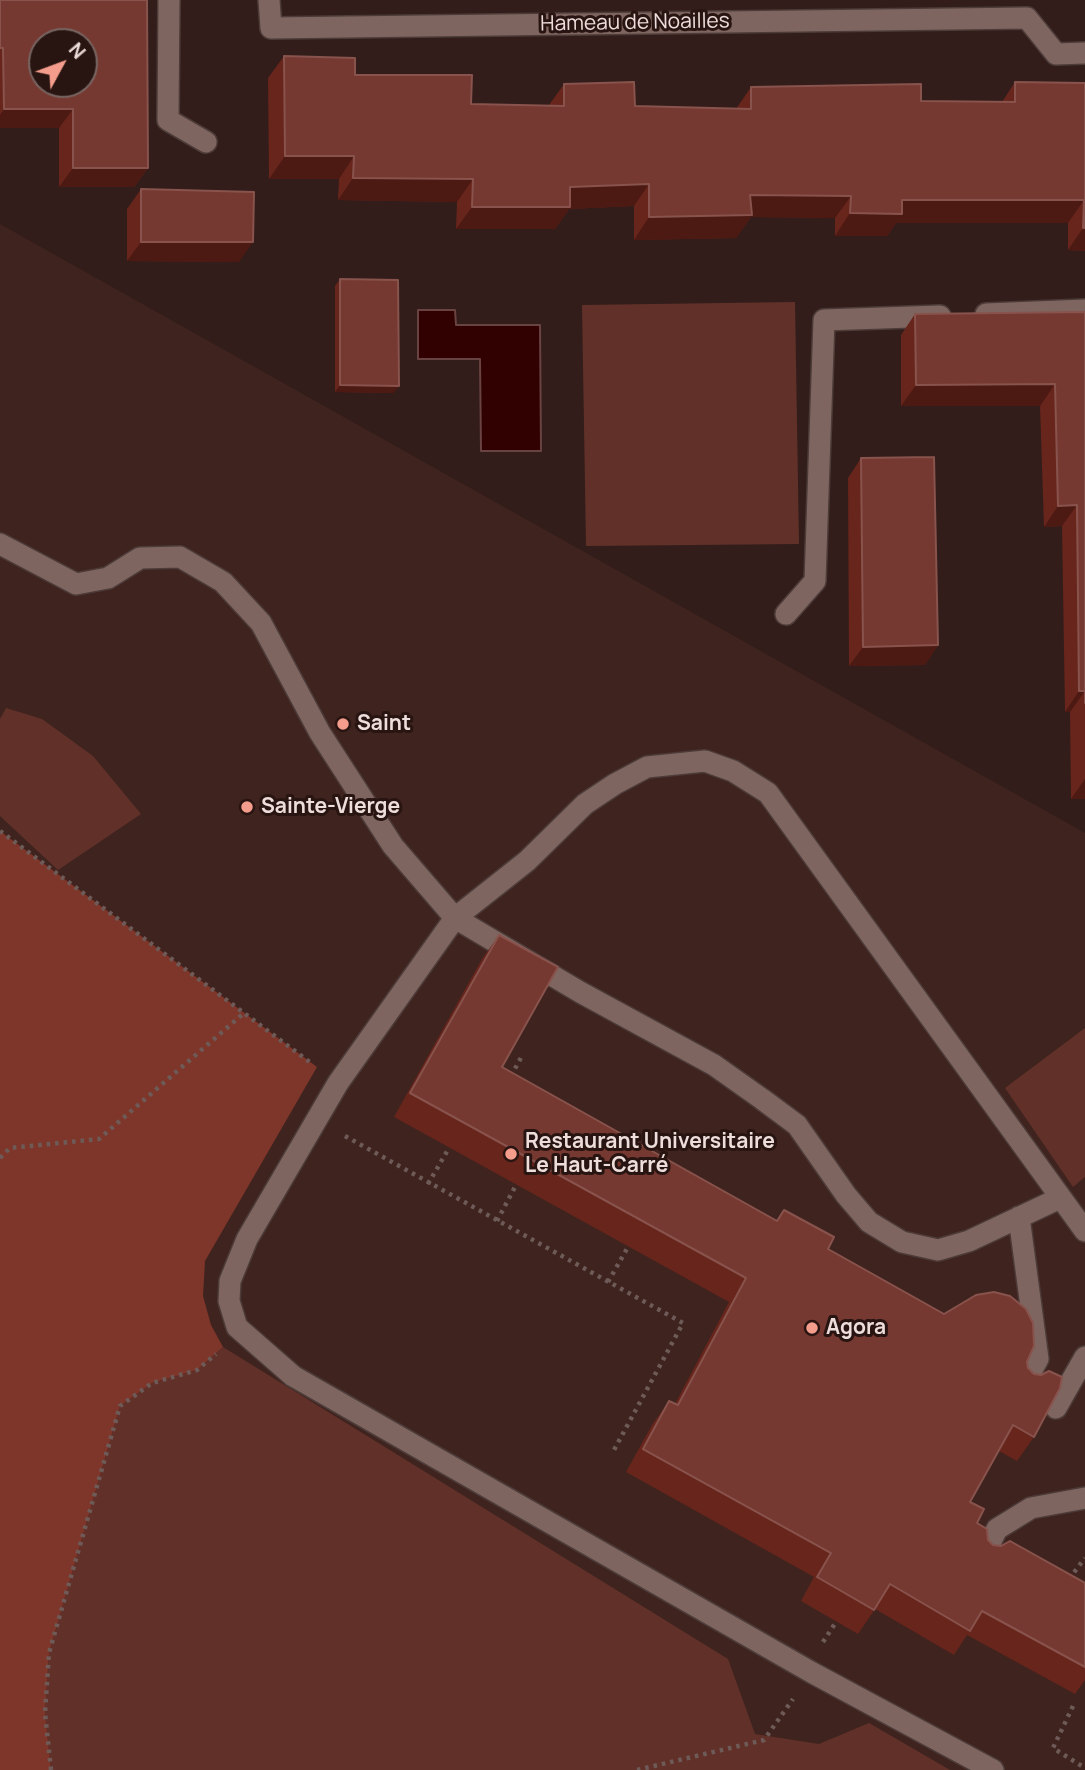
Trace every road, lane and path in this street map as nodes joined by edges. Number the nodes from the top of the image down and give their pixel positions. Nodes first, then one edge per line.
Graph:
1 (169, 0) edge
2 (269, 0) edge
3 (1027, 9) edge
4 (1085, 53) edge
5 (206, 142) dead end
6 (1085, 310) edge
7 (0, 544) edge
8 (786, 614) dead end
9 (0, 831) edge
10 (455, 918) junction
11 (244, 1013) junction
12 (523, 1054) edge
13 (505, 1073) edge
14 (338, 1083) junction
15 (317, 1119) junction
16 (449, 1148) edge
17 (0, 1158) edge
18 (428, 1184) junction
19 (516, 1185) edge
20 (1060, 1198) junction
21 (1019, 1217) junction
22 (497, 1221) junction
23 (1085, 1231) edge
24 (628, 1247) edge
25 (608, 1282) junction
26 (237, 1326) junction
27 (1085, 1357) edge
28 (1023, 1386) edge
29 (1055, 1408) edge
30 (614, 1450) dead end
31 (1085, 1498) edge
32 (983, 1557) edge
33 (1085, 1558) edge
34 (1063, 1589) edge
35 (836, 1622) edge
36 (818, 1650) dead end
37 (811, 1672) junction
38 (1073, 1706) dead end
39 (1085, 1768) edge
40 (51, 1770) edge
41 (637, 1770) edge
42 (993, 1770) edge

1 - 5 street
2 - 3 street, Hameau de Noailles
3 - 4 street, Hameau de Noailles
6 - 8 street
7 - 10 street
9 - 11 path
10 - 14 street
10 - 20 street
10 - 21 street
11 - 14 path
11 - 17 path
12 - 13 path
14 - 15 street
15 - 18 path
15 - 26 street
16 - 18 path
18 - 22 path
19 - 22 path
20 - 21 street
20 - 23 street
21 - 28 street
22 - 25 path
24 - 25 path
25 - 30 path
26 - 37 street
26 - 40 path
27 - 29 street
31 - 32 street
33 - 34 path
35 - 36 path
37 - 41 path
37 - 42 street
38 - 39 path

